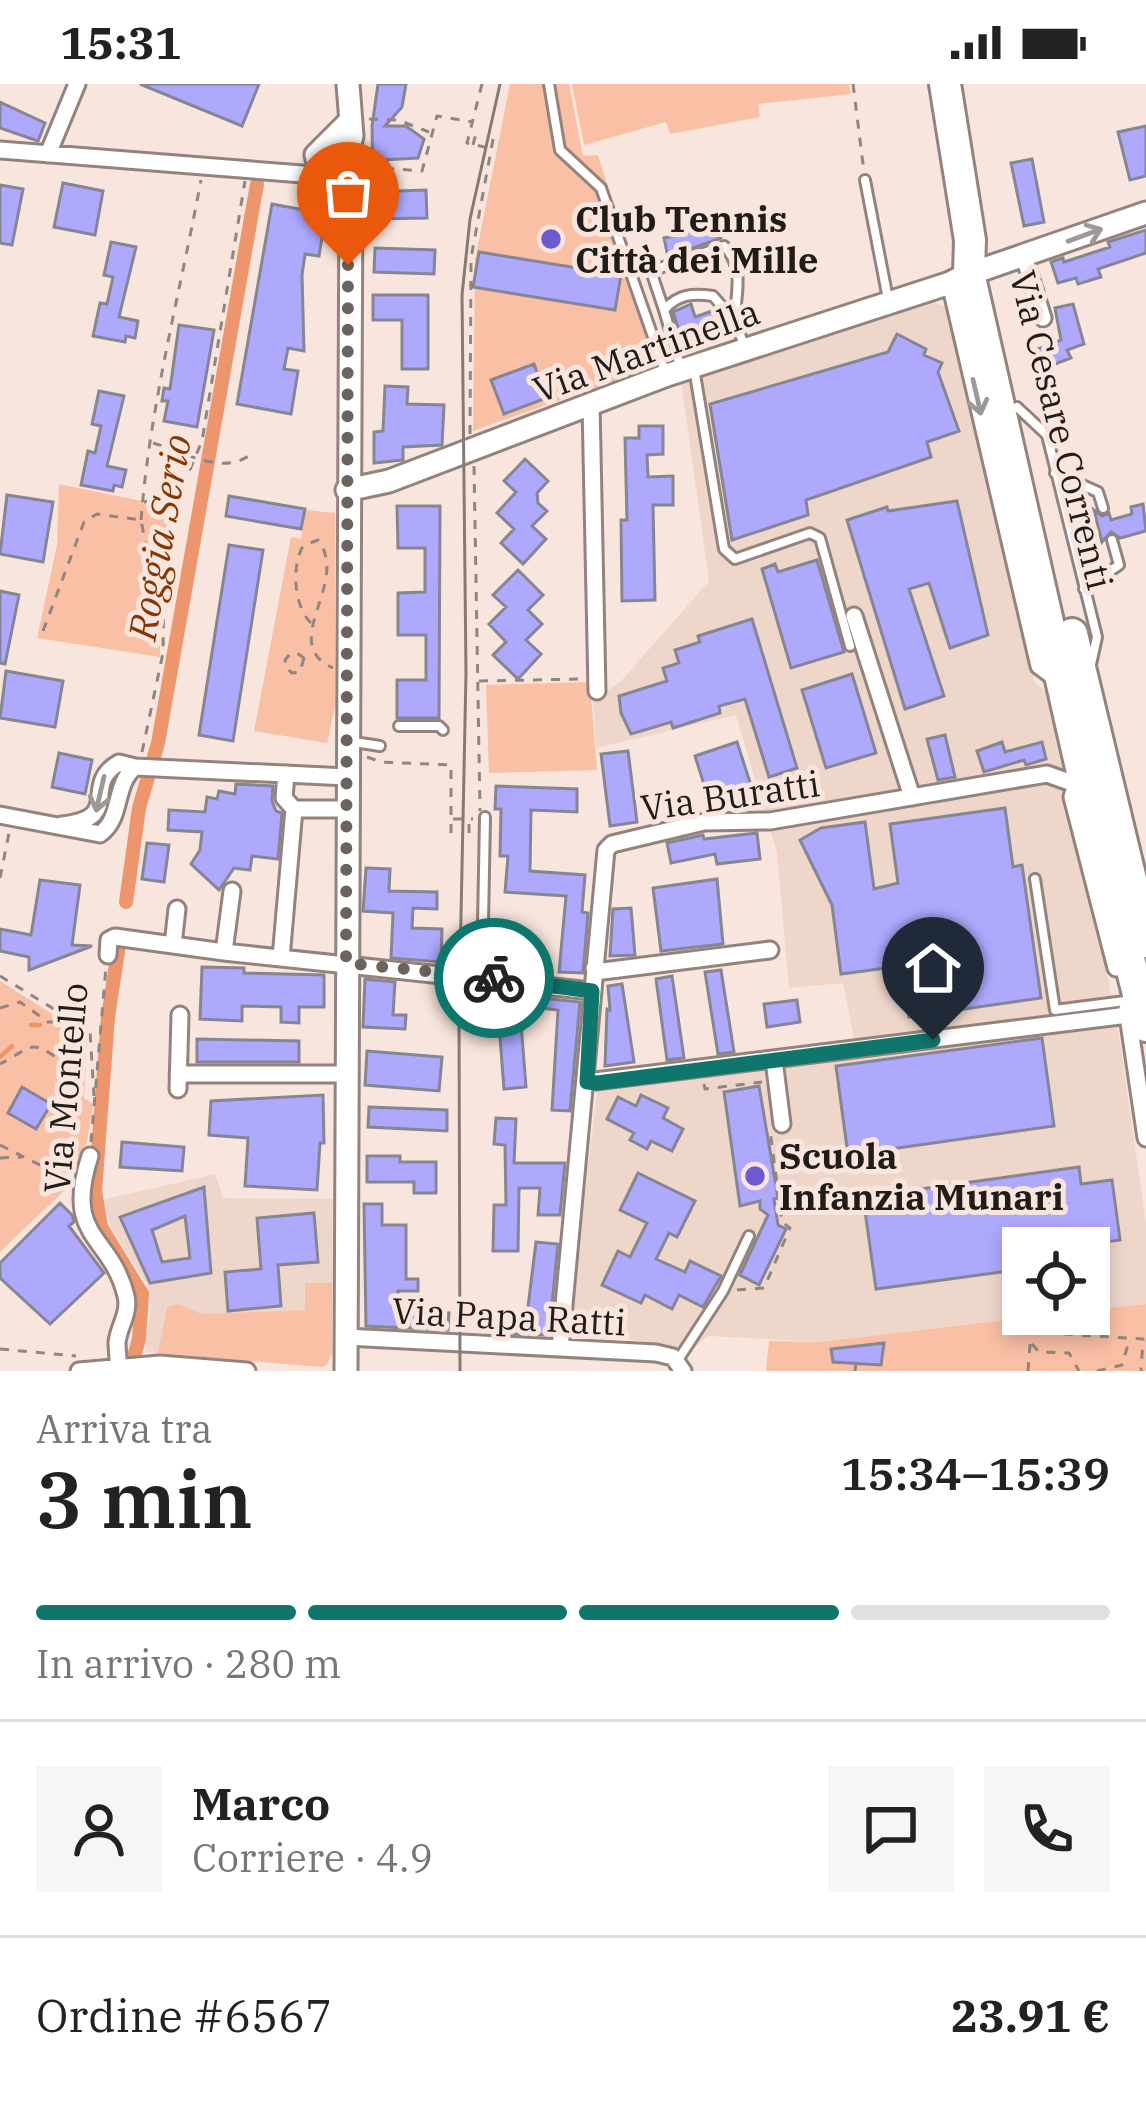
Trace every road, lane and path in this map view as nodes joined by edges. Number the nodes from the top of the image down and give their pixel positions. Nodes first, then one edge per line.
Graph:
1 (77, 84) edge
2 (349, 84) edge
3 (482, 84) edge
4 (549, 84) edge
5 (854, 84) edge
6 (946, 92) edge
7 (467, 98) dead end
8 (478, 99) junction
9 (355, 120) junction
10 (472, 122) junction
11 (477, 129) dead end
12 (432, 134) junction
13 (494, 134) dead end
14 (473, 145) junction
15 (491, 149) junction
16 (0, 150) edge
17 (48, 154) junction
18 (333, 165) junction
19 (202, 177) dead end
20 (865, 181) joint
21 (245, 182) dead end
22 (1146, 213) edge
23 (1024, 257) junction
24 (968, 275) junction
25 (888, 301) junction
26 (664, 310) junction
27 (1043, 318) dead end
28 (735, 322) junction
29 (702, 336) dead end
30 (746, 348) junction
31 (680, 371) junction
32 (591, 404) junction
33 (1017, 407) junction
34 (151, 443) junction
35 (472, 447) junction
36 (250, 454) dead end
37 (194, 459) junction
38 (1055, 472) junction
39 (347, 490) junction
40 (176, 500) junction
41 (142, 502) junction
42 (1103, 508) dead end
43 (141, 520) junction
44 (1112, 540) dead end
45 (1084, 589) junction
46 (854, 616) dead end
47 (163, 622) junction
48 (311, 623) junction
49 (44, 631) dead end
50 (850, 646) dead end
51 (313, 653) junction
52 (304, 658) dead end
53 (335, 669) dead end
54 (478, 681) junction
55 (1073, 682) junction
56 (597, 685) joint
57 (399, 726) dead end
58 (443, 730) dead end
59 (346, 742) junction
60 (380, 746) dead end
61 (368, 757) dead end
62 (141, 768) junction
63 (286, 773) junction
64 (1078, 776) junction
65 (346, 777) junction
66 (912, 797) junction
67 (294, 809) junction
68 (346, 809) junction
69 (0, 815) edge
70 (482, 817) junction
71 (451, 819) junction
72 (469, 819) junction
73 (19, 828) dead end
74 (451, 833) dead end
75 (469, 833) dead end
76 (0, 878) edge
77 (1036, 879) dead end
78 (232, 891) dead end
79 (177, 910) dead end
80 (1146, 942) edge
81 (173, 945) junction
82 (448, 950) dead end
83 (466, 950) dead end
84 (770, 950) dead end
85 (224, 952) junction
86 (107, 955) joint
87 (281, 958) junction
88 (448, 962) dead end
89 (466, 962) dead end
90 (346, 963) junction
91 (594, 968) junction
92 (0, 976) edge
93 (482, 977) junction
94 (592, 991) junction
95 (0, 1008) edge
96 (1133, 1014) edge
97 (180, 1015) dead end
98 (774, 1060) junction
99 (0, 1064) edge
100 (702, 1069) junction
101 (346, 1074) junction
102 (587, 1082) junction
103 (764, 1082) dead end
104 (95, 1097) junction
105 (776, 1126) joint
106 (1146, 1138) edge
107 (0, 1145) edge
108 (90, 1156) joint
109 (23, 1157) junction
110 (0, 1158) edge
111 (80, 1186) junction
112 (749, 1236) dead end
113 (724, 1291) junction
114 (346, 1337) junction
115 (1129, 1338) junction
116 (1030, 1343) junction
117 (560, 1348) junction
118 (0, 1349) edge
119 (677, 1362) edge
120 (856, 1363) dead end
121 (81, 1364) edge
122 (142, 1367) edge
123 (119, 1369) edge
124 (247, 1371) edge
125 (346, 1371) edge
126 (855, 1371) edge
127 (1028, 1371) edge
128 (1079, 1371) edge
129 (1097, 1371) edge
130 (1141, 1371) edge

1 - 17 street
2 - 9 street
3 - 8 path
4 - 31 lane
5 - 20 path
6 - 24 highway, Via Cesare Correnti
7 - 8 path
8 - 10 path
9 - 12 path
9 - 18 street
10 - 12 path
10 - 14 path
11 - 14 path
12 - 18 path
13 - 15 path
14 - 15 path
15 - 35 path
16 - 17 street
17 - 18 street
18 - 39 street
19 - 34 path
20 - 25 lane
21 - 37 path
23 -> 22 street, Via Martinella
23 - 24 street, Via Martinella
23 - 27 street
24 - 25 street, Via Martinella
24 - 33 highway, Via Cesare Correnti
24 -> 55 highway, Via Cesare Correnti
25 - 30 street, Via Martinella
26 - 28 lane
26 - 28 lane
26 - 31 lane
28 - 29 lane
28 - 30 lane
30 - 31 street, Via Martinella
31 - 32 street, Via Martinella
31 - 50 lane
32 - 35 street, Via Martinella
32 - 56 street
33 - 38 lane
33 - 55 highway, Via Cesare Correnti
34 - 37 path
34 - 41 path
35 - 39 street, Via Martinella
35 - 54 path
36 - 37 path
37 - 40 path
38 - 42 lane
38 - 45 lane
39 - 59 street
40 - 41 path
40 - 47 path
41 - 43 path
43 - 47 path
43 - 49 path
44 - 45 lane
45 - 55 lane
46 - 66 street
47 - 62 path
48 - 48 path
48 - 51 path
51 - 52 path
51 - 53 path
54 - 56 path
54 - 70 path
55 - 64 highway, Via Cesare Correnti
55 - 80 highway, Via Cesare Correnti
57 - 58 lane
59 - 60 lane
59 - 65 street
61 - 71 path
62 - 63 street
62 - 69 street
63 - 65 street
63 - 67 street
64 - 66 street, Via Buratti
64 - 96 highway, Via Cesare Correnti
65 - 68 street
66 - 91 street, Via Buratti
67 - 68 street
67 - 87 street
68 - 90 street
70 - 72 path
70 - 93 lane
71 - 72 path
71 - 74 path
72 - 75 path
73 - 76 path
77 - 96 lane
78 - 85 street
79 - 81 street
81 - 85 street, Via Montello
81 - 86 street, Via Montello
82 - 88 path
83 - 89 path
84 - 91 street
85 - 87 street, Via Montello
86 - 104 path, Via Montello
87 - 90 street, Via Montello
90 - 93 street, Via Montello
90 - 101 street
91 - 94 street, Via Buratti
92 - 104 path
93 - 94 street, Via Montello
94 - 102 street, Via Buratti
95 - 99 path
96 - 98 street
96 - 106 street, Via Cesare Correnti
97 - 101 street
98 - 100 street
98 - 105 street
100 - 102 street
100 - 103 path
101 - 114 street
102 - 117 street, Via Buratti
104 - 108 path, Via Montello
105 - 113 path
107 - 109 path
108 - 111 street, Via Montello
109 - 110 path
109 - 111 path
111 - 123 street, Via Montello
112 - 113 lane
113 - 119 lane
114 - 117 street, Via Papa Ratti
114 - 125 street
115 - 116 path
115 - 129 path
115 - 130 path
116 - 127 path
116 - 128 path
117 - 119 street, Via Papa Ratti
118 - 121 path
120 - 126 path
121 - 123 street
122 - 123 street
122 - 124 street

